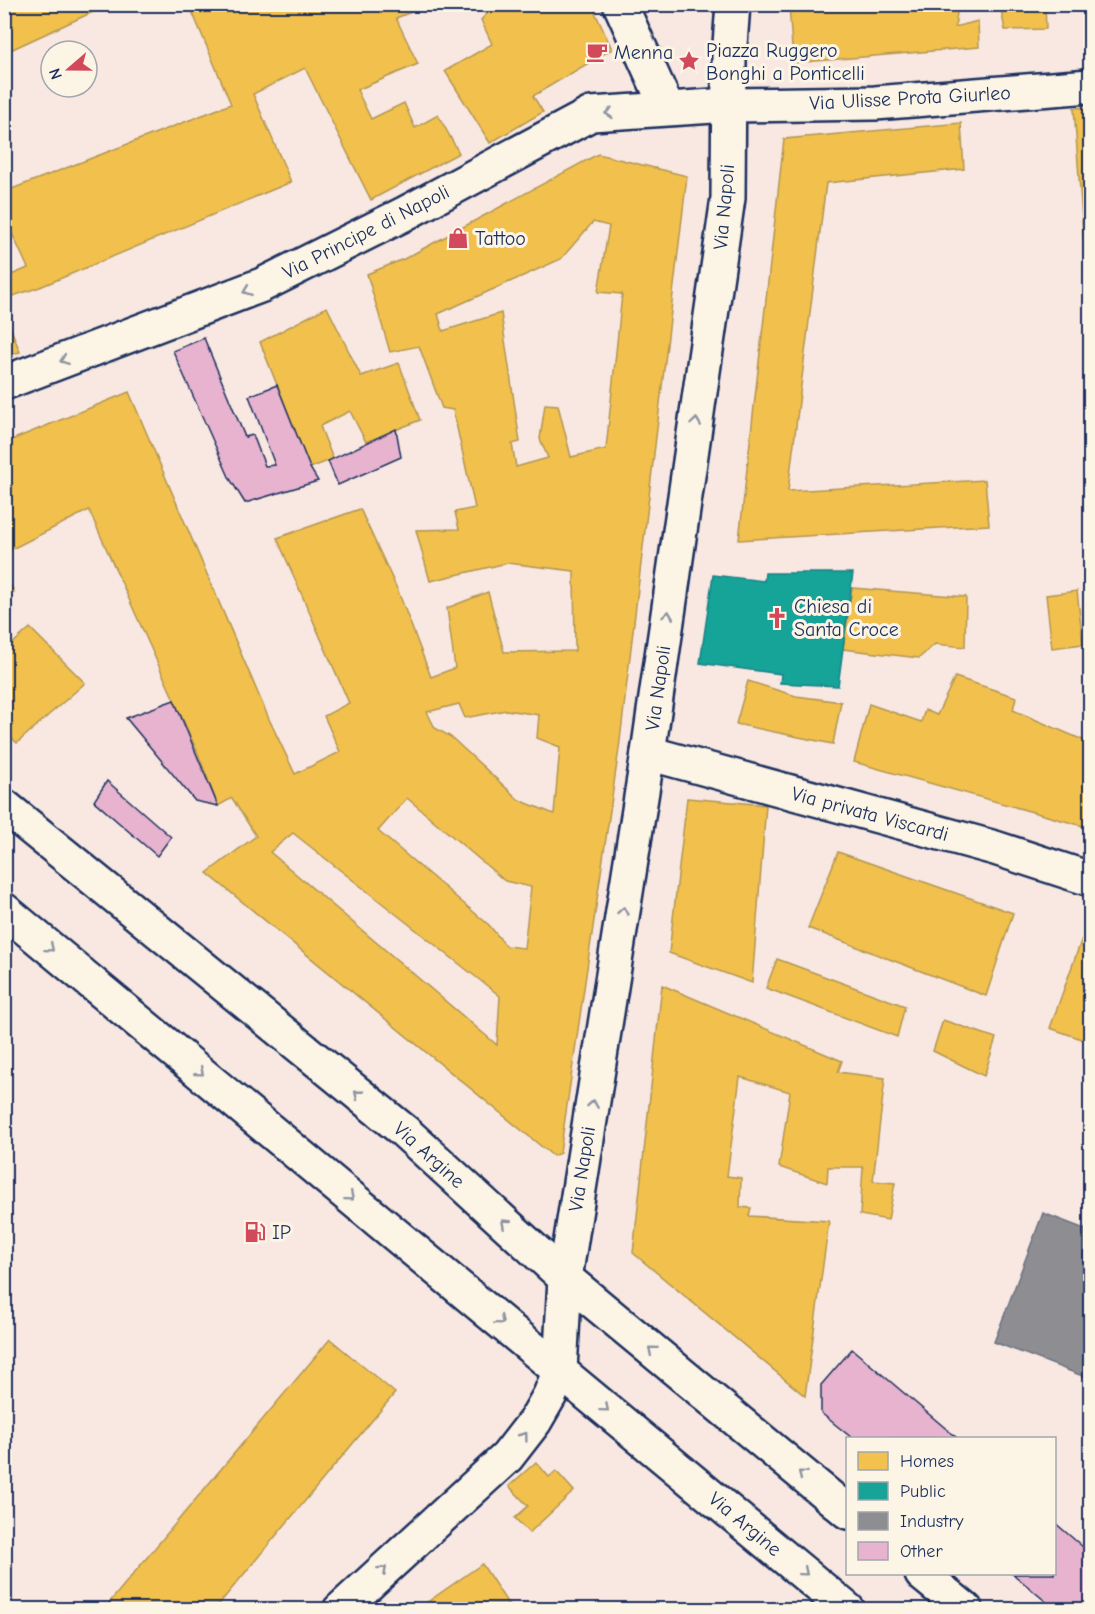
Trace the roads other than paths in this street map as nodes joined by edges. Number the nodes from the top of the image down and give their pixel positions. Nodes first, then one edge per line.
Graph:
1 (620, 4) edge
2 (734, 4) edge
3 (1090, 86) edge
4 (729, 105) junction
5 (667, 108) junction
6 (4, 383) edge
7 (648, 753) junction
8 (4, 806) edge
9 (1090, 879) edge
10 (4, 910) edge
11 (565, 1278) junction
12 (560, 1370) junction
13 (846, 1510) edge
14 (923, 1575) edge
15 (340, 1610) edge
16 (848, 1610) edge
17 (966, 1610) edge

1 - 5 street
2 - 4 street, Via Napoli
3 - 4 street, Via Ulisse Prota Giurleo
4 - 5 street, Via Principe di Napoli
7 -> 4 street, Via Napoli
5 -> 6 street, Via Principe di Napoli
7 - 9 street, Via privata Viscardi
11 -> 7 street, Via Napoli
11 -> 8 street, Via Argine
10 -> 12 street, Via Argine
11 - 12 street, Via Napoli
13 -> 11 street, Via Argine
15 -> 12 street, Via Napoli
12 -> 16 street, Via Argine
14 - 17 street

